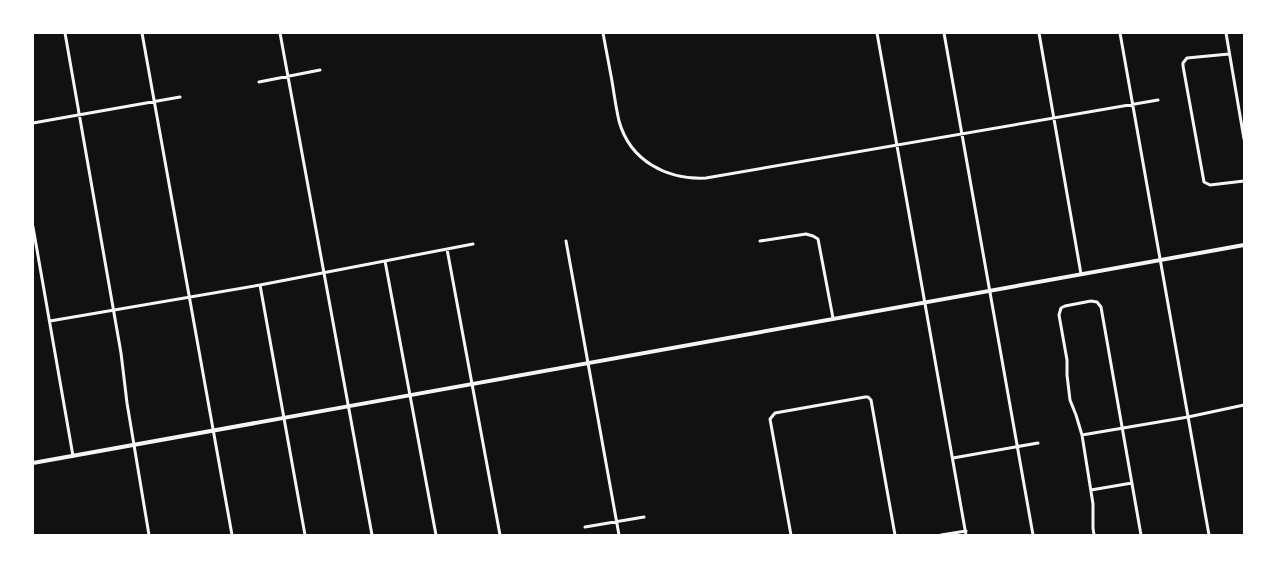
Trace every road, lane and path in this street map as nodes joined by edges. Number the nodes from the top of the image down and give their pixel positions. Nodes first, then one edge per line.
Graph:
1 (65, 33) edge
2 (142, 33) edge
3 (280, 33) edge
4 (603, 33) edge
5 (878, 33) edge
6 (944, 33) edge
7 (1039, 33) edge
8 (1120, 33) edge
9 (1226, 33) edge
10 (1229, 54) junction
11 (320, 70) dead end
12 (288, 76) junction
13 (259, 82) dead end
14 (180, 97) dead end
15 (1158, 100) dead end
16 (154, 102) junction
17 (1132, 104) junction
18 (79, 114) junction
19 (1054, 117) junction
20 (33, 123) edge
21 (962, 133) junction
22 (1244, 139) edge
23 (897, 145) junction
24 (1244, 181) edge
25 (33, 227) edge
26 (566, 241) dead end
27 (760, 241) dead end
28 (473, 244) dead end
29 (1244, 245) edge
30 (447, 249) junction
31 (1160, 259) junction
32 (386, 260) junction
33 (324, 272) junction
34 (1082, 274) junction
35 (260, 285) junction
36 (990, 290) junction
37 (189, 296) junction
38 (925, 301) junction
39 (114, 310) junction
40 (833, 318) junction
41 (51, 320) junction
42 (589, 363) junction
43 (472, 384) junction
44 (410, 395) junction
45 (348, 406) junction
46 (1244, 406) edge
47 (1188, 417) junction
48 (284, 419) junction
49 (1122, 428) junction
50 (214, 431) junction
51 (1082, 435) junction
52 (1038, 442) dead end
53 (134, 445) junction
54 (1017, 446) junction
55 (73, 456) junction
56 (953, 458) junction
57 (33, 463) edge
58 (1132, 483) junction
59 (1091, 490) junction
60 (644, 518) dead end
61 (617, 522) junction
62 (585, 527) dead end
63 (966, 531) junction
64 (149, 535) edge
65 (232, 535) edge
66 (305, 535) edge
67 (372, 535) edge
68 (436, 535) edge
69 (500, 535) edge
70 (619, 535) edge
71 (791, 535) edge
72 (895, 535) edge
73 (941, 535) edge
74 (966, 535) edge
75 (1033, 535) edge
76 (1094, 535) edge
77 (1141, 535) edge
78 (1209, 535) edge

1 - 18 street
2 - 16 street
3 - 12 street
4 - 23 street
5 - 23 street
6 - 21 street
7 - 19 street
8 - 17 street
9 - 10 street
10 - 22 street
10 - 24 street
11 - 12 street
12 - 13 street
12 - 33 street
14 - 16 street
15 - 17 street
16 - 18 street
16 - 37 street
17 - 19 street
17 - 31 street
18 - 20 street
18 - 39 street
19 - 21 street
19 - 34 street
21 - 23 street
21 - 36 street
23 - 38 street
25 - 41 street
26 - 42 street
27 - 40 street
28 - 30 street
29 - 31 street
30 - 32 street
30 - 43 street
31 - 34 street
31 - 47 street
32 - 33 street
32 - 44 street
33 - 35 street
33 - 45 street
34 - 36 street
35 - 37 street
35 - 48 street
36 - 38 street
36 - 54 street
37 - 39 street
37 - 50 street
38 - 40 street
38 - 56 street
39 - 41 street
39 - 53 street
40 - 42 street
41 - 55 street
42 - 43 street
42 - 61 street
43 - 44 street
43 - 69 street
44 - 45 street
44 - 68 street
45 - 48 street
45 - 67 street
46 - 47 street
47 - 49 street
47 - 78 street
48 - 50 street
48 - 66 street
49 - 51 street
49 - 51 street
49 - 58 street
50 - 53 street
50 - 65 street
51 - 59 street
52 - 54 street
53 - 55 street
53 - 64 street
54 - 56 street
54 - 75 street
55 - 57 street
56 - 63 street
58 - 59 street
58 - 77 street
59 - 76 street
60 - 61 street
61 - 62 street
61 - 70 street
63 - 73 street
63 - 74 street
71 - 72 street

